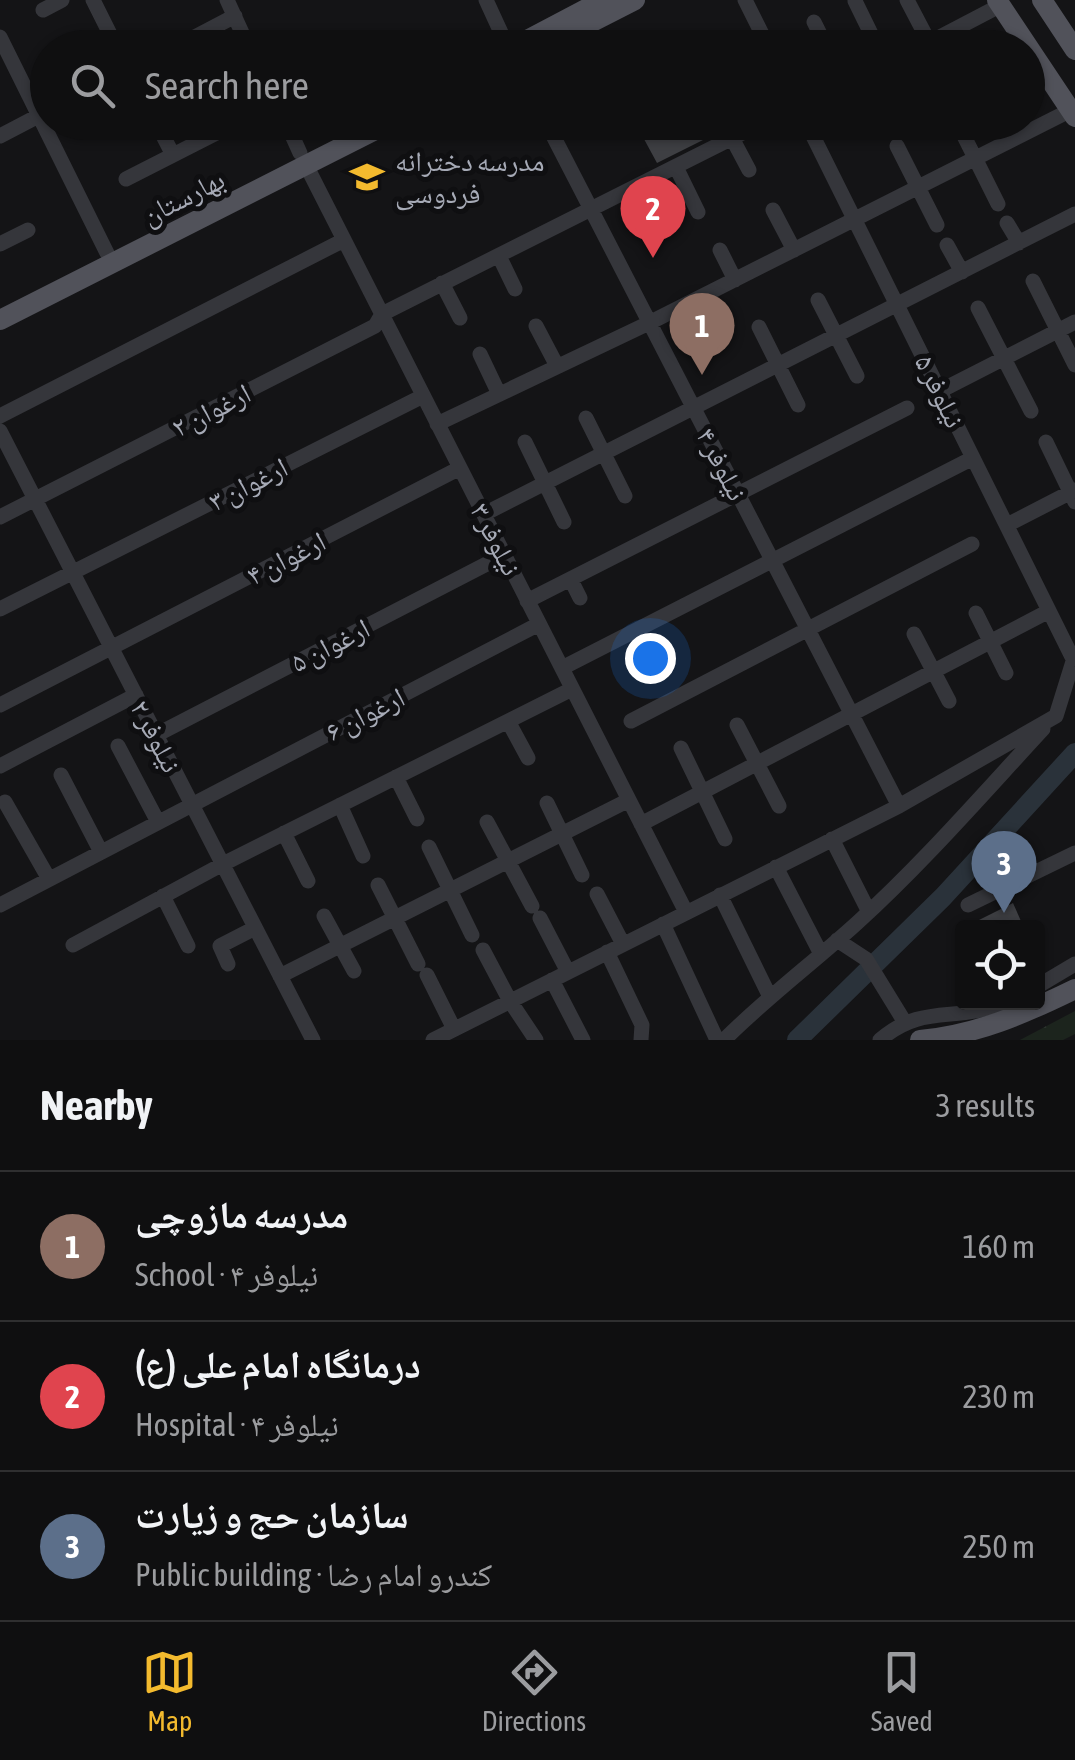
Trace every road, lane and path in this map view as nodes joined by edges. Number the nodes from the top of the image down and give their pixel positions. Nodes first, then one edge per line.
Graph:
1 (62, 0) edge
2 (93, 0) edge
3 (226, 0) edge
4 (486, 0) edge
5 (603, 0) edge
6 (635, 0) edge
7 (745, 0) edge
8 (855, 0) edge
9 (908, 0) edge
10 (1042, 0) edge
11 (999, 3) edge
12 (43, 10) dead end
13 (234, 16) junction
14 (814, 22) dead end
15 (108, 30) edge
16 (208, 30) edge
17 (241, 30) edge
18 (501, 30) edge
19 (545, 30) edge
20 (576, 30) edge
21 (760, 30) edge
22 (818, 30) edge
23 (869, 30) edge
24 (916, 30) edge
25 (950, 30) edge
26 (1017, 30) edge
27 (0, 38) edge
28 (1075, 50) edge
29 (1045, 72) edge
30 (30, 91) edge
31 (1073, 114) edge
32 (30, 121) edge
33 (1045, 127) edge
34 (0, 136) edge
35 (55, 140) edge
36 (165, 140) edge
37 (203, 140) edge
38 (294, 140) edge
39 (333, 140) edge
40 (348, 140) edge
41 (555, 140) edge
42 (728, 140) edge
43 (733, 140) edge
44 (815, 140) edge
45 (966, 140) edge
46 (1016, 140) edge
47 (897, 146) dead end
48 (173, 155) junction
49 (976, 158) junction
50 (303, 159) junction
51 (676, 167) junction
52 (749, 170) dead end
53 (126, 179) dead end
54 (918, 188) junction
55 (998, 204) dead end
56 (591, 210) junction
57 (773, 210) dead end
58 (698, 212) dead end
59 (1075, 214) edge
60 (855, 220) junction
61 (1007, 223) dead end
62 (937, 225) dead end
63 (28, 230) dead end
64 (344, 240) junction
65 (1019, 243) junction
66 (0, 244) edge
67 (947, 245) dead end
68 (720, 250) dead end
69 (794, 250) junction
70 (107, 253) junction
71 (499, 256) junction
72 (962, 272) junction
73 (735, 280) junction
74 (1033, 280) dead end
75 (442, 283) junction
76 (515, 289) dead end
77 (818, 300) dead end
78 (897, 305) junction
79 (978, 308) dead end
80 (0, 309) edge
81 (382, 314) junction
82 (460, 318) dead end
83 (0, 320) edge
84 (1075, 322) edge
85 (650, 323) junction
86 (536, 326) dead end
87 (759, 327) dead end
88 (1058, 330) junction
89 (836, 336) junction
90 (480, 354) dead end
91 (1004, 358) junction
92 (1075, 365) edge
93 (557, 366) junction
94 (778, 366) junction
95 (856, 376) dead end
96 (940, 391) junction
97 (499, 394) junction
98 (423, 396) junction
99 (798, 405) dead end
100 (907, 408) dead end
101 (694, 409) junction
102 (1031, 411) dead end
103 (0, 416) edge
104 (586, 418) dead end
105 (438, 424) junction
106 (0, 431) edge
107 (525, 442) dead end
108 (1046, 442) dead end
109 (604, 454) junction
110 (973, 458) junction
111 (460, 468) junction
112 (545, 484) junction
113 (737, 494) junction
114 (1073, 495) edge
115 (624, 496) dead end
116 (35, 500) junction
117 (484, 514) junction
118 (0, 517) edge
119 (564, 522) dead end
120 (1006, 525) junction
121 (947, 534) dead end
122 (504, 555) junction
123 (773, 562) junction
124 (72, 572) junction
125 (572, 580) junction
126 (580, 598) dead end
127 (528, 601) junction
128 (0, 609) edge
129 (1049, 611) junction
130 (976, 613) dead end
131 (539, 624) junction
132 (808, 629) junction
133 (914, 634) dead end
134 (990, 641) junction
135 (111, 648) junction
136 (1074, 657) edge
137 (562, 668) junction
138 (934, 671) junction
139 (1006, 673) dead end
140 (572, 688) junction
141 (136, 696) junction
142 (949, 701) dead end
143 (0, 705) edge
144 (851, 714) junction
145 (1056, 716) junction
146 (508, 721) junction
147 (631, 721) dead end
148 (737, 725) dead end
149 (156, 734) junction
150 (118, 746) dead end
151 (680, 748) dead end
152 (528, 758) dead end
153 (757, 764) junction
154 (0, 766) edge
155 (61, 775) dead end
156 (396, 777) junction
157 (702, 793) junction
158 (629, 800) junction
159 (5, 802) dead end
160 (546, 803) dead end
161 (192, 804) junction
162 (340, 805) junction
163 (778, 806) dead end
164 (898, 806) junction
165 (417, 819) dead end
166 (158, 822) junction
167 (487, 822) dead end
168 (641, 824) junction
169 (284, 834) junction
170 (562, 834) junction
171 (725, 839) dead end
172 (832, 839) junction
173 (429, 847) dead end
174 (100, 852) junction
175 (1075, 853) edge
176 (363, 856) dead end
177 (507, 861) junction
178 (222, 864) junction
179 (776, 867) junction
180 (582, 875) dead end
181 (49, 879) junction
182 (308, 881) dead end
183 (378, 885) dead end
184 (450, 890) junction
185 (597, 894) dead end
186 (720, 895) junction
187 (164, 896) junction
188 (968, 904) dead end
189 (0, 905) edge
190 (686, 912) junction
191 (869, 912) junction
192 (324, 916) dead end
193 (396, 918) junction
194 (663, 924) junction
195 (255, 928) junction
196 (472, 935) dead end
197 (837, 940) junction
198 (623, 944) junction
199 (73, 945) dead end
200 (188, 946) dead end
201 (340, 946) junction
202 (483, 950) dead end
203 (606, 952) junction
204 (821, 954) junction
205 (228, 964) dead end
206 (1075, 964) edge
207 (354, 971) dead end
208 (568, 972) junction
209 (280, 976) junction
210 (552, 980) junction
211 (1045, 982) edge
212 (1075, 989) edge
213 (770, 996) junction
214 (510, 1001) junction
215 (982, 1010) edge
216 (904, 1021) junction
217 (454, 1029) junction
218 (313, 1040) edge
219 (433, 1040) edge
220 (536, 1040) edge
221 (582, 1040) edge
222 (642, 1040) edge
223 (720, 1040) edge
224 (880, 1040) edge
225 (920, 1040) edge

1 - 12 street
2 - 15 street
3 - 13 street
4 - 18 street
5 - 19 main road
6 - 20 main road
7 - 21 street
8 - 23 street
9 - 24 street
10 - 28 main road
11 - 25 street
11 - 26 main road
13 - 16 street
13 - 17 street
14 - 22 street
27 - 30 street
29 - 31 main road
31 - 33 street
32 - 34 street
35 - 70 street
36 - 48 street
37 - 48 street
38 - 50 street, نیلوفر ۳
39 - 50 main road, بهارستان
40 - 50 main road, بهارستان
41 - 56 street, نیلوفر ۴
42 - 51 street, ارغوان ۲
43 - 52 street
44 - 60 street, نیلوفر ۵
45 - 49 street
46 - 49 street
47 - 54 street
48 - 53 street
49 - 54 street
49 - 55 street
50 - 64 street, نیلوفر ۳
50 - 70 main road, بهارستان
50 - 83 main road, بهارستان
51 - 56 street, ارغوان ۲
51 - 58 street
54 - 60 street
54 - 62 street
56 - 71 street, ارغوان ۲
56 - 85 street, نیلوفر ۴
57 - 69 street
59 - 65 street
60 - 69 street
60 - 78 street, نیلوفر ۵
61 - 65 street
63 - 66 street
64 - 81 street, نیلوفر ۳
64 - 103 street
65 - 72 street
67 - 72 street
68 - 73 street
69 - 73 street
70 - 80 main road, بهارستان
71 - 75 street, ارغوان ۲
71 - 76 street
72 - 78 street
73 - 85 street
74 - 88 street
75 - 81 street, ارغوان ۲
75 - 82 street
77 - 89 street
78 - 89 street
78 - 96 street, نیلوفر ۵
79 - 91 street
81 - 98 street, نیلوفر ۳
81 - 116 street, ارغوان ۲
84 - 88 street
85 - 93 street
85 - 101 street, نیلوفر ۴
86 - 93 street
87 - 94 street
88 - 91 street
88 - 92 street
89 - 94 street
89 - 95 street
90 - 97 street
91 - 96 street
91 - 102 street
93 - 97 street
94 - 99 street
94 - 101 street
96 - 110 street, نیلوفر ۵
97 - 105 street
98 - 105 street, نیلوفر ۳
98 - 124 street, ارغوان ۳
100 - 113 street
101 - 109 street
101 - 113 street, نیلوفر ۴
104 - 109 street
105 - 111 street, نیلوفر ۳
106 - 116 street, نیلوفر ۲
107 - 112 street
108 - 114 street
109 - 112 street
109 - 115 street
110 - 120 street, نیلوفر ۵
110 - 123 street
111 - 117 street, نیلوفر ۳
111 - 135 street, ارغوان ۴
112 - 117 street
112 - 119 street
113 - 123 street, نیلوفر ۴
113 - 125 street
114 - 120 street
116 - 118 street, ارغوان ۲
116 - 124 street, نیلوفر ۲
117 - 122 street, نیلوفر ۳
120 - 129 street, نیلوفر ۵
121 - 132 street
122 - 127 street, نیلوفر ۳
122 - 149 street, ارغوان ۵
123 - 132 street, نیلوفر ۴
123 - 137 street
124 - 128 street, ارغوان ۳
124 - 135 street, نیلوفر ۲
125 - 126 street
125 - 127 street
127 - 131 street, نیلوفر ۳
129 - 134 street
129 - 136 street, نیلوفر ۵
130 - 134 street
131 - 137 street, نیلوفر ۳
131 - 161 street, ارغوان ۶
132 - 144 street, نیلوفر ۴
132 - 147 street
133 - 138 street
134 - 138 street
134 - 139 street
135 - 141 street, نیلوفر ۲
135 - 143 street, ارغوان ۴
136 - 145 street
137 - 140 street, نیلوفر ۳
138 - 142 street
138 - 144 street
140 - 146 street
140 - 158 street, نیلوفر ۳
141 - 149 street, نیلوفر ۲
141 - 154 street
144 - 153 street
144 - 164 street, نیلوفر ۴
145 - 164 street
145 - 191 street
146 - 152 street
146 - 156 street
148 - 153 street
149 - 161 street, نیلوفر ۲
150 - 166 street
151 - 157 street
153 - 157 street
153 - 163 street
155 - 174 street
156 - 162 street
156 - 165 street
157 - 168 street
157 - 171 street
158 - 168 street, نیلوفر ۳
158 - 170 street
159 - 181 street
160 - 170 street
161 - 166 street, ارغوان ۶
161 - 178 street, نیلوفر ۲
162 - 169 street
162 - 176 street
164 - 172 street
166 - 174 street, ارغوان ۶
167 - 177 street
168 - 190 street, نیلوفر ۳
169 - 178 street
169 - 182 street
170 - 177 street
170 - 180 street
172 - 179 street
172 - 191 street
173 - 184 street
174 - 181 street, ارغوان ۶
175 - 188 street
177 - 184 street
177 - 208 street
178 - 187 street
178 - 195 street, نیلوفر ۲
179 - 186 street
179 - 204 street
181 - 189 street, ارغوان ۶
183 - 193 street
184 - 193 street
184 - 196 street
185 - 198 street
186 - 190 street
186 - 213 street
187 - 199 street
187 - 200 street
190 - 194 street
191 - 197 street
192 - 201 street
193 - 201 street
193 - 217 street
194 - 198 street
194 - 223 street
195 - 205 street
195 - 209 street, نیلوفر ۲
197 - 204 street
197 - 216 street
198 - 203 street
201 - 207 street
201 - 209 street
202 - 214 street
203 - 208 street
203 - 222 street
204 - 213 street
206 - 211 street
208 - 210 street
209 - 218 street, نیلوفر ۲
210 - 214 street
210 - 221 street
212 - 225 main road
213 - 223 street
214 - 217 street
214 - 220 street
215 - 216 street
216 - 224 street
217 - 219 street

